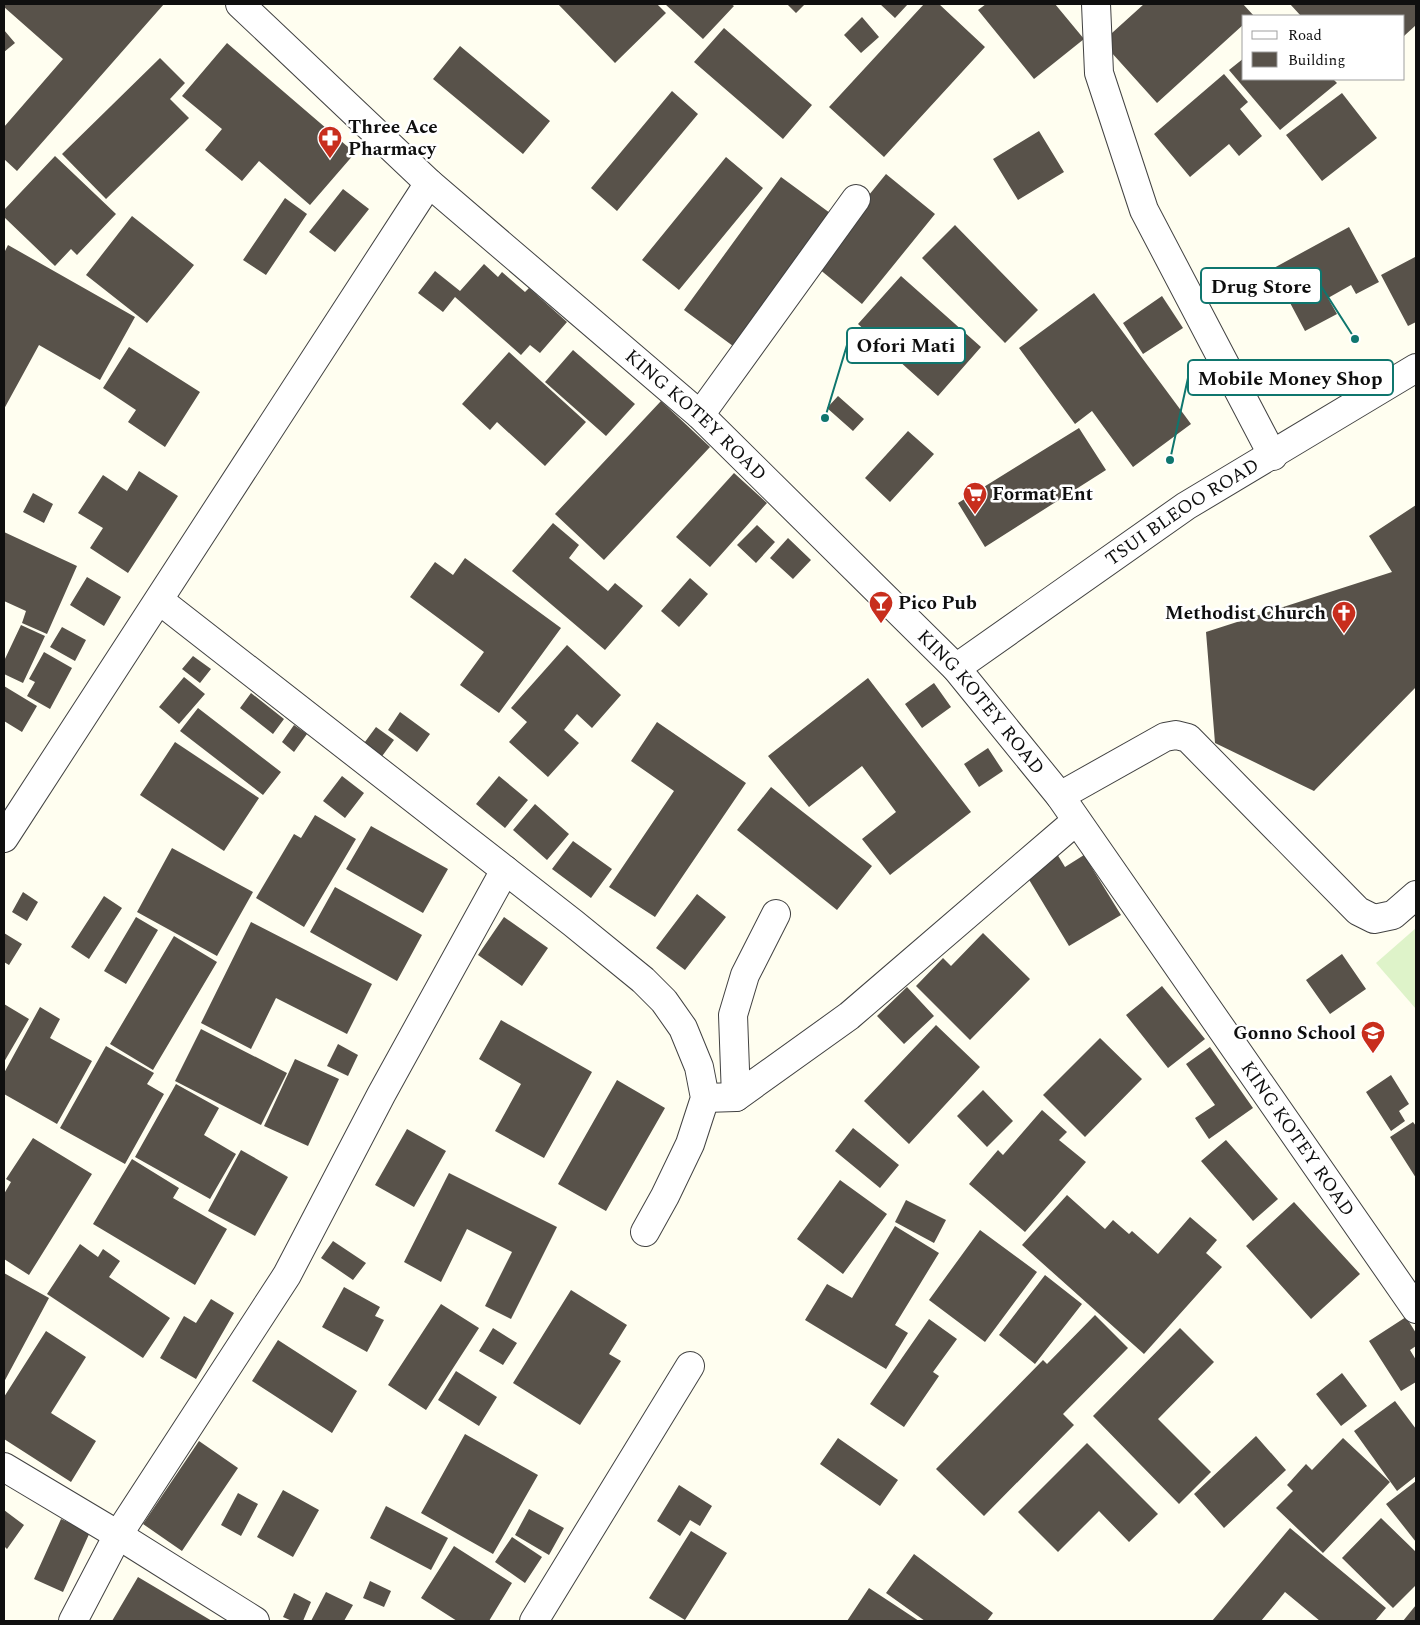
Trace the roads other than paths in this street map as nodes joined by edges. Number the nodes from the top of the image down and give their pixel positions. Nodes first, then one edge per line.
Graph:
1 (240, 4) edge
2 (1096, 4) edge
3 (429, 183) junction
4 (856, 199) dead end
5 (1416, 368) edge
6 (700, 415) junction
7 (1273, 456) junction
8 (159, 600) junction
9 (956, 668) junction
10 (1060, 796) junction
11 (1076, 821) junction
12 (4, 838) edge
13 (505, 870) junction
14 (1416, 895) edge
15 (776, 914) dead end
16 (736, 1097) junction
17 (705, 1098) junction
18 (645, 1232) dead end
19 (1416, 1309) edge
20 (690, 1366) dead end
21 (4, 1467) edge
22 (118, 1535) junction
23 (73, 1621) edge
24 (255, 1621) edge
25 (534, 1621) edge

1 - 3 street, KING KOTEY ROAD
2 - 7 street
3 - 6 street, KING KOTEY ROAD
3 - 8 street
4 - 6 street
5 - 7 street, TSUI BLEOO ROAD
6 - 9 street, KING KOTEY ROAD
7 - 9 street, TSUI BLEOO ROAD
8 - 12 street
8 - 13 street
9 - 10 street, KING KOTEY ROAD
10 - 11 street, KING KOTEY ROAD
10 - 14 street
11 - 16 street
11 - 19 street, KING KOTEY ROAD
13 - 17 street
13 - 22 street
15 - 16 street
16 - 17 street
17 - 18 street
20 - 25 street
21 - 22 street
22 - 23 street
22 - 24 street

